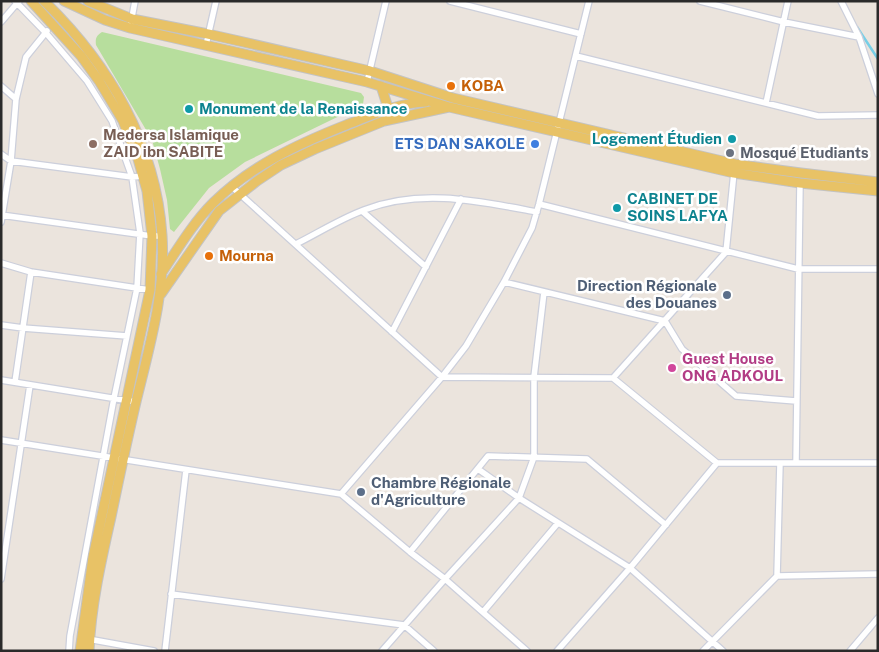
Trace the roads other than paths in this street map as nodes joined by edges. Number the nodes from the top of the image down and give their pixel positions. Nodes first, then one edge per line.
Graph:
1 (31, 1) edge
2 (44, 1) edge
3 (64, 1) edge
4 (88, 1) edge
5 (135, 1) edge
6 (216, 1) edge
7 (386, 1) edge
8 (450, 1) edge
9 (589, 1) edge
10 (700, 1) edge
11 (788, 1) edge
12 (841, 1) edge
13 (17, 2) edge
14 (1, 22) edge
15 (784, 22) junction
16 (130, 23) junction
17 (53, 24) junction
18 (46, 32) junction
19 (208, 34) junction
20 (581, 34) junction
21 (859, 37) junction
22 (206, 45) junction
23 (576, 56) junction
24 (370, 72) junction
25 (367, 82) junction
26 (1, 86) edge
27 (381, 86) junction
28 (878, 94) edge
29 (454, 98) junction
30 (16, 99) junction
31 (470, 101) junction
32 (431, 102) junction
33 (766, 103) junction
34 (449, 107) junction
35 (388, 108) junction
36 (878, 115) edge
37 (392, 118) junction
38 (560, 124) junction
39 (557, 133) junction
40 (1, 154) edge
41 (11, 161) junction
42 (735, 164) junction
43 (734, 173) junction
44 (147, 176) junction
45 (132, 177) junction
46 (878, 182) edge
47 (800, 183) junction
48 (232, 186) junction
49 (878, 191) edge
50 (239, 193) junction
51 (461, 199) junction
52 (539, 204) junction
53 (362, 210) junction
54 (537, 212) junction
55 (2, 215) edge
56 (1, 222) edge
57 (140, 233) junction
58 (152, 236) junction
59 (162, 236) junction
60 (296, 244) junction
61 (726, 252) junction
62 (1, 263) edge
63 (426, 267) junction
64 (798, 269) junction
65 (878, 269) edge
66 (32, 272) junction
67 (161, 274) junction
68 (504, 282) junction
69 (137, 288) junction
70 (150, 290) junction
71 (544, 292) junction
72 (159, 296) junction
73 (664, 321) junction
74 (1, 325) edge
75 (23, 328) junction
76 (392, 332) junction
77 (127, 336) junction
78 (442, 377) junction
79 (534, 377) junction
80 (613, 378) junction
81 (1, 380) edge
82 (15, 382) junction
83 (30, 385) junction
84 (114, 398) junction
85 (126, 400) junction
86 (796, 401) junction
87 (136, 402) junction
88 (1, 440) edge
89 (22, 444) junction
90 (103, 456) junction
91 (534, 457) junction
92 (119, 459) junction
93 (796, 463) junction
94 (878, 463) edge
95 (717, 464) junction
96 (780, 464) junction
97 (478, 469) junction
98 (186, 470) junction
99 (341, 494) junction
100 (519, 498) junction
101 (558, 523) junction
102 (666, 525) junction
103 (410, 552) junction
104 (630, 568) junction
105 (878, 574) edge
106 (777, 576) junction
107 (1, 579) edge
108 (445, 579) junction
109 (171, 594) junction
110 (483, 612) junction
111 (878, 618) edge
112 (404, 625) junction
113 (85, 639) junction
114 (712, 641) junction
115 (852, 648) edge
116 (69, 651) edge
117 (80, 651) edge
118 (89, 651) edge
119 (154, 651) edge
120 (164, 651) edge
121 (382, 651) edge
122 (434, 651) edge
123 (528, 651) edge
124 (557, 651) edge
125 (703, 651) edge
126 (723, 651) edge
127 (860, 651) edge

1 - 17 main road
2 - 44 main road
3 - 16 main road
4 - 16 main road
5 - 16 street
6 - 19 street
7 - 24 street
8 - 20 street
9 - 20 street
10 - 15 street
11 - 15 street
12 - 21 street
13 - 14 street
13 - 18 street
15 - 21 street
15 - 33 street
16 - 19 main road
16 - 22 main road
17 - 18 street
17 - 44 main road
18 - 30 street
18 - 45 street
19 - 22 street
19 - 24 main road
20 - 23 street
21 - 28 street
22 - 25 main road
23 - 33 street
23 - 38 street
24 - 25 street
24 - 29 main road
25 - 27 main road
26 - 30 street
27 - 32 main road
27 - 35 main road
29 - 31 main road
29 - 32 main road
30 - 41 street
31 - 34 main road
31 - 38 main road
32 - 34 main road
32 - 35 main road
33 - 36 street
34 - 37 main road
34 - 39 main road
35 - 37 main road
35 - 48 main road
37 - 50 main road
38 - 39 street
38 - 42 main road
39 - 43 main road
39 - 52 street
40 - 41 street
41 - 45 street
41 - 55 street
42 - 43 street
42 - 46 main road
43 - 47 main road
43 - 61 street
44 - 45 street
44 - 58 main road
44 - 59 main road
45 - 57 street
47 - 49 main road
47 - 64 street
48 - 50 street
48 - 67 main road
50 - 60 street
50 - 72 main road
51 - 53 street
51 - 54 street
51 - 63 street
52 - 54 street
52 - 61 street
53 - 60 street
53 - 63 street
54 - 68 street
55 - 56 street
55 - 57 street
57 - 58 street
57 - 69 street
58 - 59 street
58 - 70 main road
59 - 67 main road
60 - 76 street
61 - 64 street
61 - 73 street
62 - 66 street
63 - 76 street
64 - 65 street
64 - 86 street
66 - 69 street
66 - 75 street
67 - 70 main road
67 - 72 main road
68 - 71 street
68 - 78 street
69 - 70 street
69 - 77 street
70 - 85 main road
71 - 73 street
71 - 79 street
72 - 87 main road
73 - 80 street
73 - 86 street
74 - 75 street
75 - 77 street
75 - 82 street
76 - 78 street
77 - 84 street
78 - 79 street
78 - 99 street
79 - 80 street
79 - 91 street
80 - 95 street
81 - 82 street
82 - 83 street
83 - 84 street
83 - 89 street
84 - 85 street
84 - 90 street
85 - 87 street
85 - 92 main road
86 - 93 street
87 - 92 main road
88 - 89 street
89 - 90 street
89 - 107 street
90 - 92 street
90 - 116 street
91 - 97 street
91 - 100 street
91 - 102 street
92 - 98 street
92 - 113 main road
93 - 94 street
93 - 96 street
95 - 96 street
95 - 102 street
96 - 106 street
97 - 100 street
97 - 103 street
98 - 99 street
98 - 109 street
99 - 103 street
100 - 101 street
100 - 108 street
101 - 104 street
101 - 110 street
102 - 104 street
103 - 108 street
104 - 114 street
104 - 124 street
105 - 106 street
106 - 114 street
108 - 110 street
108 - 112 street
109 - 112 street
109 - 120 street
110 - 123 street
111 - 115 street
112 - 121 street
112 - 122 street
113 - 117 main road
113 - 118 main road
113 - 119 street
114 - 125 street
114 - 126 street
115 - 127 street

